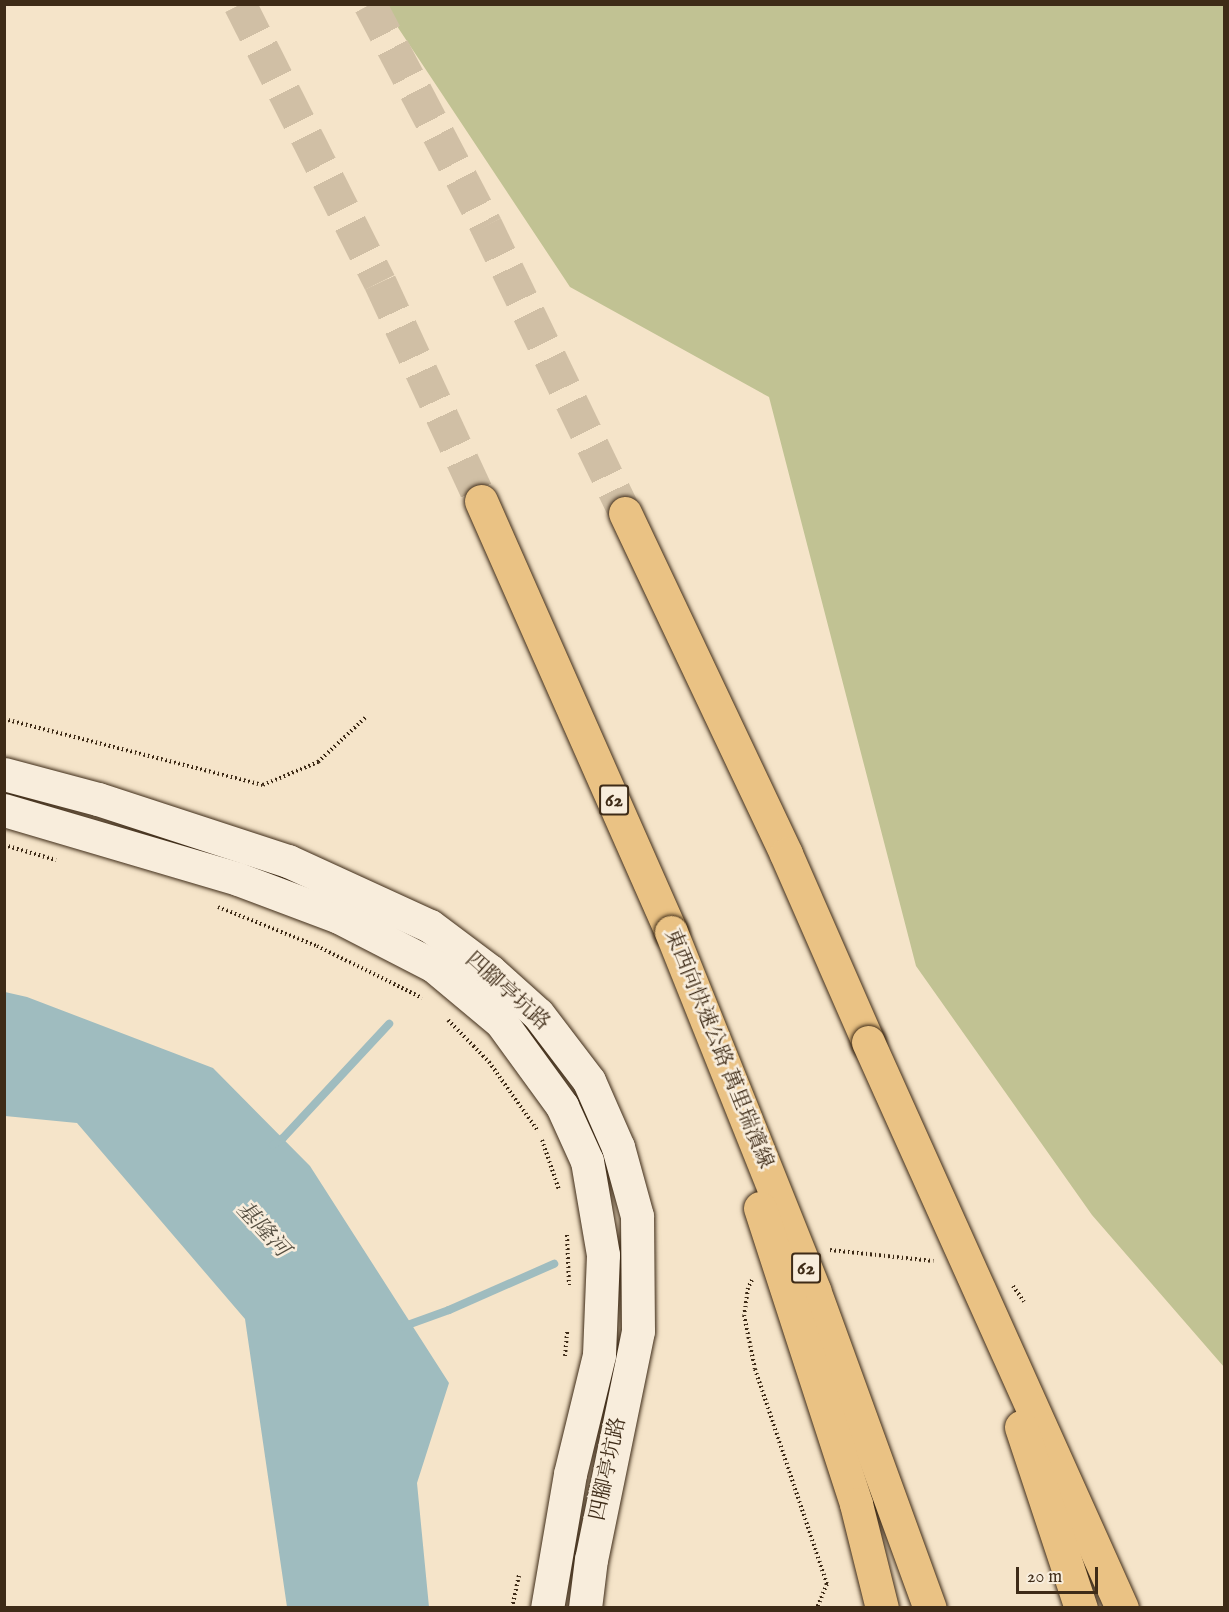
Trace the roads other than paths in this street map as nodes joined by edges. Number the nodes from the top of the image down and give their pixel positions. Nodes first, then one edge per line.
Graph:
1 (481, 501) tunnel mouth
2 (625, 513) tunnel mouth
3 (4, 774) edge
4 (4, 810) edge
5 (671, 932) junction
6 (868, 1042) junction
7 (547, 1608) edge
8 (585, 1608) edge
9 (882, 1608) edge
10 (930, 1608) edge
11 (1081, 1608) edge
12 (1122, 1608) edge

1 - 5 highway, 東西向快速公路 萬里瑞濱線 / 62
2 - 6 highway
3 - 8 street, 四腳亭坑路
4 - 7 street, 四腳亭坑路
5 - 9 highway, bridge
5 - 10 highway, 東西向快速公路 萬里瑞濱線 / 62, bridge
6 - 11 highway, bridge
6 - 12 highway, bridge

